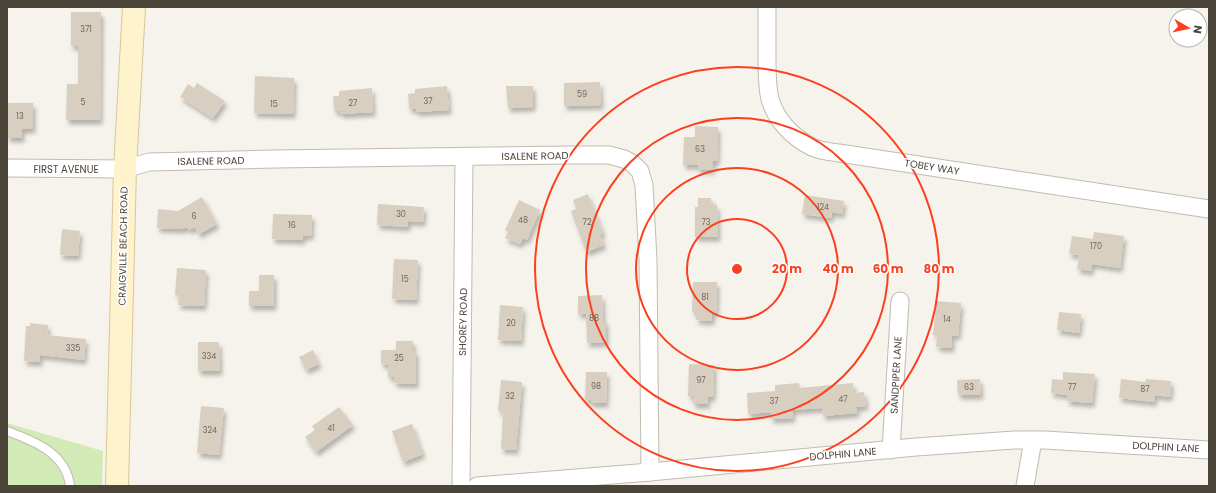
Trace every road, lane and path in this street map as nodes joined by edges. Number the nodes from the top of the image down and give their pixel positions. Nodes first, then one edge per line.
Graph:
1 (134, 7) edge
2 (767, 7) edge
3 (464, 157) junction
4 (7, 168) edge
5 (125, 169) junction
6 (1209, 209) edge
7 (900, 301) dead end
8 (7, 431) edge
9 (1033, 440) junction
10 (892, 450) junction
11 (1209, 450) edge
12 (650, 472) junction
13 (70, 486) edge
14 (118, 486) edge
15 (461, 486) edge
16 (477, 486) edge
17 (1025, 486) edge

1 - 5 main road, CRAIGVILLE BEACH ROAD
2 - 6 street, TOBEY WAY
3 - 5 street, ISALENE ROAD
3 - 12 street, ISALENE ROAD
3 - 15 street, SHOREY ROAD
4 - 5 street, FIRST AVENUE
5 - 14 main road, CRAIGVILLE BEACH ROAD
7 - 10 street, SANDPIPER LANE
8 - 13 lane
9 - 10 street, DOLPHIN LANE
9 - 11 street, DOLPHIN LANE
9 - 17 street
10 - 12 street, DOLPHIN LANE
12 - 16 street, DOLPHIN LANE

